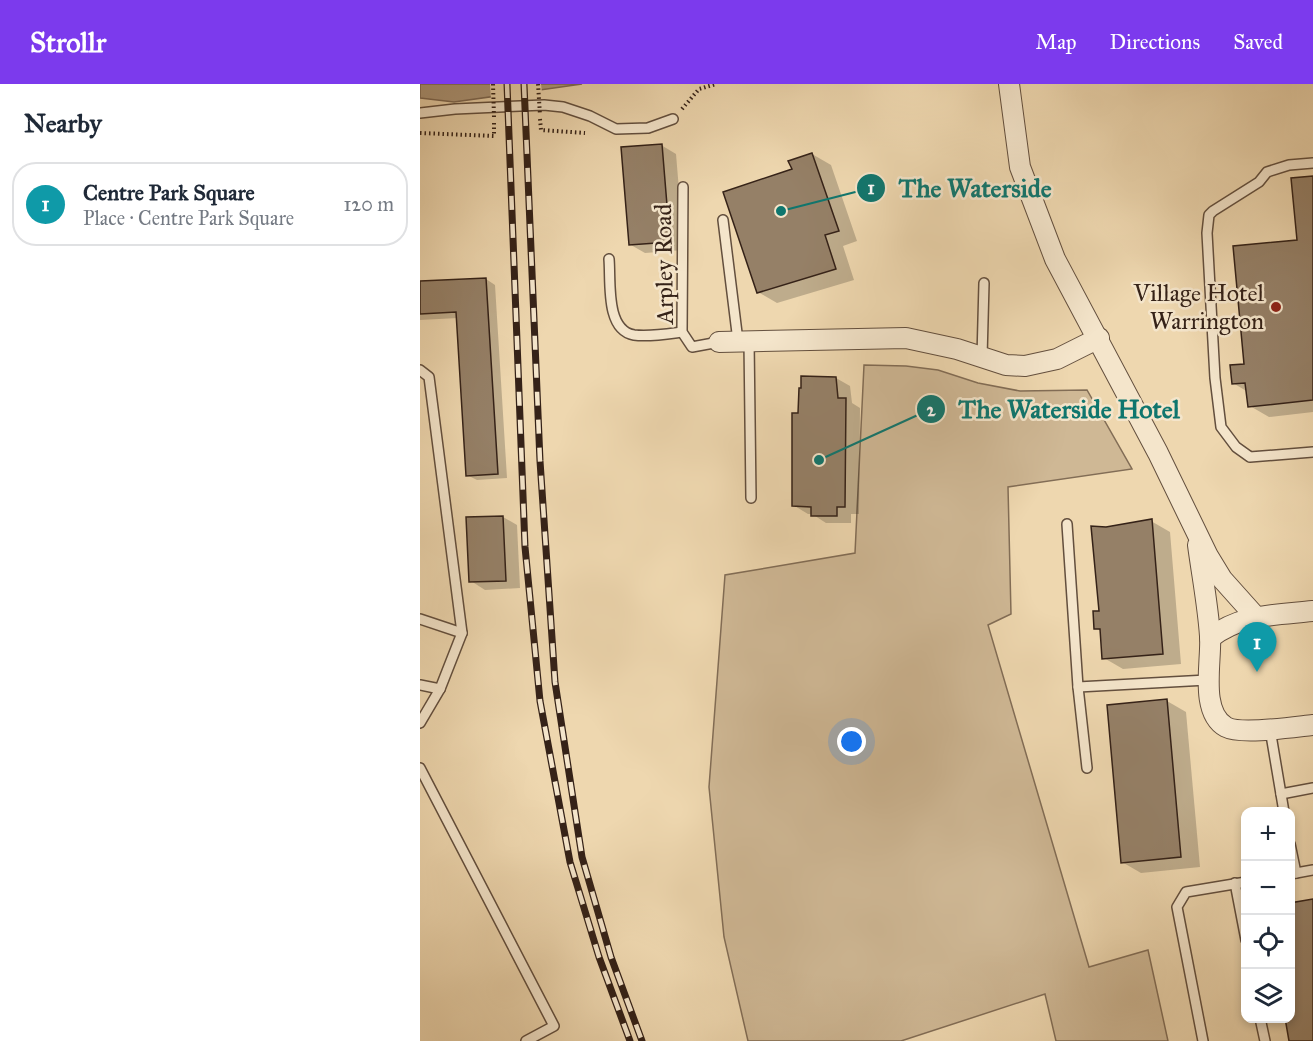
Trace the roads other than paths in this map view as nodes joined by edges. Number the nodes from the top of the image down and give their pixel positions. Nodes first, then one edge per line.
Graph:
1 (1009, 84) edge
2 (420, 113) edge
3 (673, 119) road end
4 (1313, 163) edge
5 (683, 187) dead end
6 (723, 220) dead end
7 (609, 259) dead end
8 (984, 283) dead end
9 (682, 332) junction
10 (1099, 338) junction
11 (736, 341) junction
12 (982, 357) junction
13 (420, 370) edge
14 (1313, 452) edge
15 (751, 498) dead end
16 (1067, 524) dead end
17 (1196, 530) junction
18 (1313, 611) edge
19 (1256, 617) junction
20 (420, 619) edge
21 (462, 633) junction
22 (1210, 638) junction
23 (1207, 680) junction
24 (420, 685) edge
25 (1078, 687) junction
26 (440, 689) junction
27 (420, 723) edge
28 (1313, 725) edge
29 (1270, 729) junction
30 (420, 768) edge
31 (1087, 768) dead end
32 (1313, 788) edge
33 (1281, 795) junction
34 (1283, 807) edge
35 (1313, 870) edge
36 (1295, 873) edge
37 (1241, 882) edge
38 (1235, 883) junction
39 (1241, 917) edge
40 (1261, 1023) edge
41 (526, 1041) edge
42 (1203, 1041) edge
43 (1264, 1041) edge

1 - 10 street
2 - 3 lane
4 - 14 lane
5 - 9 lane, Arpley Road
6 - 11 lane
7 - 9 lane
8 - 12 lane
9 - 11 lane, Arpley Road
10 - 12 street
10 - 17 street
11 - 12 street
11 - 15 lane
13 - 21 lane
16 - 25 lane
17 - 19 street
17 - 22 street
18 - 19 street
19 - 22 street
20 - 21 lane
21 - 26 lane
22 - 23 street
23 - 25 lane
23 - 29 street
24 - 26 lane
25 - 31 lane
26 - 27 lane
28 - 29 street
29 - 33 lane
30 - 41 lane
32 - 33 lane
33 - 34 lane
35 - 36 lane
37 - 38 lane
38 - 39 lane
38 - 42 lane
40 - 43 lane

